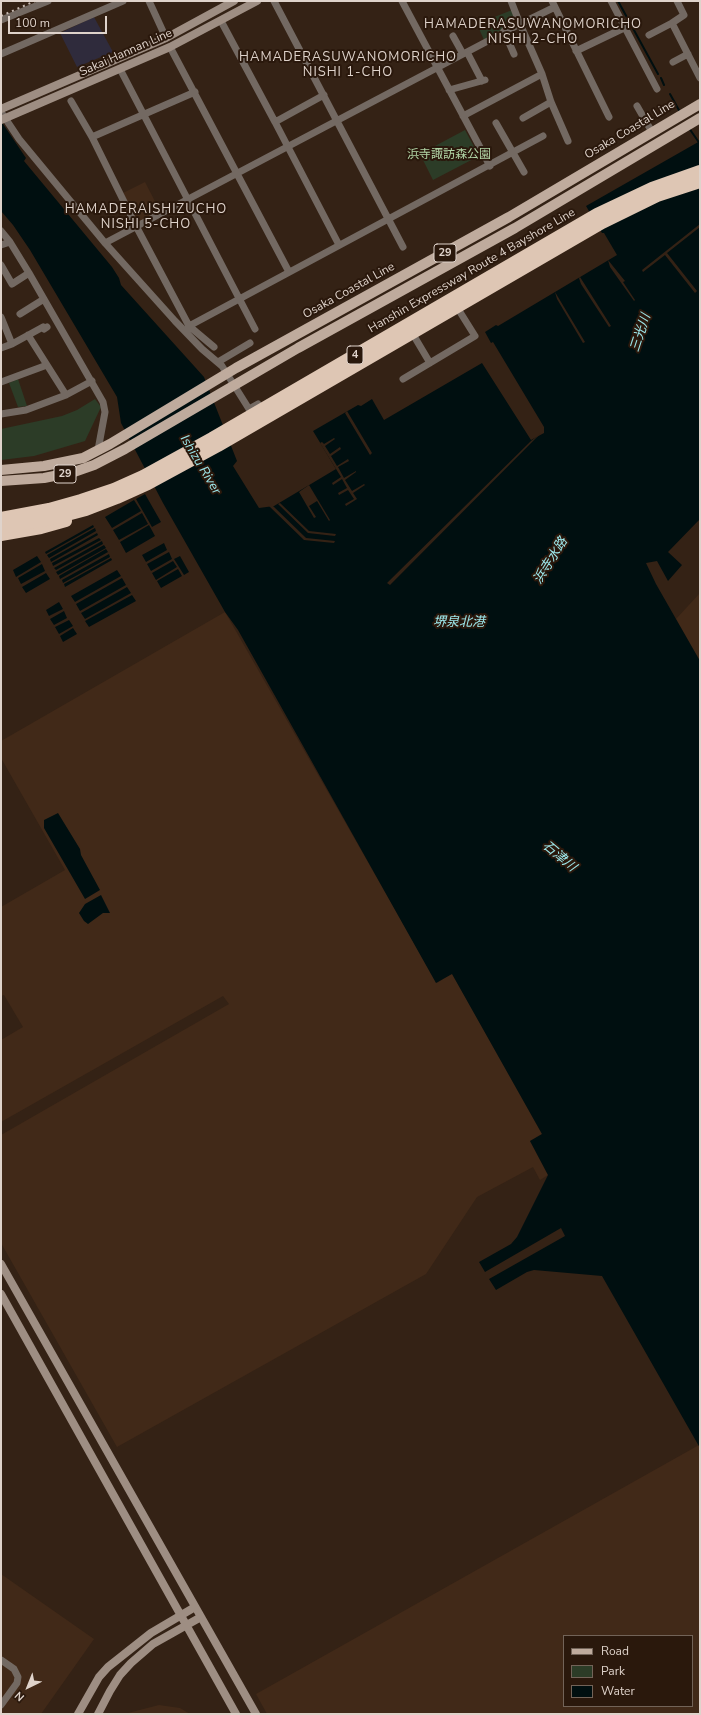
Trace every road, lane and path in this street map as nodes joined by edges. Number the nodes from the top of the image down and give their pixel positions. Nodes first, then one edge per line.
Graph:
1 (48, 1) edge
2 (123, 1) edge
3 (149, 1) edge
4 (257, 1) edge
5 (274, 1) edge
6 (402, 1) edge
7 (511, 1) edge
8 (611, 1) edge
9 (677, 1) edge
10 (231, 2) edge
11 (554, 4) edge
12 (1, 20) edge
13 (221, 20) junction
14 (672, 23) junction
15 (520, 24) junction
16 (624, 28) junction
17 (504, 31) junction
18 (654, 35) dead end
19 (453, 36) dead end
20 (166, 38) junction
21 (170, 47) junction
22 (576, 51) junction
23 (465, 53) junction
24 (1, 54) edge
25 (514, 54) dead end
26 (688, 54) junction
27 (673, 62) dead end
28 (438, 68) junction
29 (120, 69) junction
30 (542, 74) junction
31 (700, 78) edge
32 (656, 89) dead end
33 (449, 90) junction
34 (195, 92) junction
35 (324, 95) junction
36 (71, 101) dead end
37 (551, 102) junction
38 (700, 104) edge
39 (637, 106) dead end
40 (1, 108) edge
41 (144, 115) junction
42 (463, 116) junction
43 (2, 117) edge
44 (609, 117) dead end
45 (523, 118) dead end
46 (337, 120) junction
47 (697, 120) edge
48 (274, 122) junction
49 (496, 123) dead end
50 (652, 132) junction
51 (543, 136) dead end
52 (92, 137) junction
53 (568, 141) dead end
54 (286, 147) junction
55 (514, 153) junction
56 (490, 166) junction
57 (700, 171) edge
58 (524, 172) dead end
59 (237, 173) junction
60 (700, 182) edge
61 (187, 199) junction
62 (388, 219) junction
63 (136, 226) junction
64 (1, 231) edge
65 (10, 242) junction
66 (105, 243) junction
67 (1, 245) edge
68 (339, 245) junction
69 (403, 247) dead end
70 (1, 265) edge
71 (289, 272) junction
72 (29, 273) junction
73 (240, 298) junction
74 (44, 299) junction
75 (20, 314) dead end
76 (1, 317) edge
77 (404, 320) junction
78 (189, 326) junction
79 (47, 327) dead end
80 (255, 329) dead end
81 (28, 336) junction
82 (250, 343) dead end
83 (12, 344) junction
84 (214, 347) dead end
85 (1, 348) edge
86 (218, 362) junction
87 (430, 363) junction
88 (47, 365) junction
89 (227, 374) junction
90 (403, 379) dead end
91 (92, 381) junction
92 (1, 382) edge
93 (233, 386) junction
94 (66, 396) junction
95 (1, 414) edge
96 (98, 450) junction
97 (1, 470) edge
98 (1, 481) edge
99 (148, 484) junction
100 (1, 518) edge
101 (1, 528) edge
102 (1, 536) edge
103 (1, 1264) edge
104 (1, 1294) edge
105 (196, 1607) junction
106 (180, 1616) junction
107 (201, 1617) junction
108 (186, 1626) junction
109 (1, 1660) edge
110 (1, 1705) edge
111 (78, 1714) edge
112 (98, 1714) edge
113 (236, 1714) edge
114 (256, 1714) edge

1 - 12 street
2 - 24 street
3 - 20 street
4 - 13 street, Sakai Hannan Line
5 - 35 street
6 - 28 street
7 - 15 street
8 - 16 street
9 - 14 street
10 - 20 street, Sakai Hannan Line
11 - 15 street
11 - 22 street
13 - 21 street, Sakai Hannan Line
13 - 48 street
14 - 18 street
14 - 26 street
15 - 17 street
15 - 30 street
16 - 22 street
16 - 32 street
17 - 23 street
17 - 25 street
19 - 23 street
20 - 40 street, Sakai Hannan Line
21 - 29 street, Sakai Hannan Line
21 - 34 street
22 - 44 street
23 - 28 street
23 - 33 street
26 - 27 street
26 - 31 street
28 - 33 street
28 - 46 street
29 - 41 street
29 - 43 street, Sakai Hannan Line
30 - 37 street
30 - 42 street
33 - 42 street
34 - 41 street
34 - 59 street
35 - 46 street
35 - 48 street
36 - 52 street
37 - 45 street
37 - 53 street
38 - 50 main road, Osaka Coastal Line / 29
39 - 50 street
41 - 52 street
41 - 61 street
42 - 56 street
43 - 66 street
46 - 54 street
46 - 62 street
47 - 93 main road, Osaka Coastal Line / 29
48 - 54 street
49 - 55 street
50 - 89 main road, Osaka Coastal Line / 29
51 - 55 street
52 - 63 street
54 - 59 street
54 - 68 street
55 - 56 street
55 - 58 street
56 - 62 street
57 - 100 highway, Hanshin Expressway Route 4 Bayshore Line / 4, bridge
59 - 61 street
59 - 71 street
60 - 99 highway, Hanshin Expressway Route 4 Bayshore Line / 4, bridge
61 - 63 street
61 - 73 street
62 - 68 street
62 - 69 street
63 - 66 street
63 - 78 street
64 - 65 street
65 - 67 street
65 - 72 street
66 - 86 street
68 - 71 street
70 - 72 street
71 - 73 street
72 - 74 street
73 - 78 street
73 - 80 street
74 - 75 street
74 - 91 street
76 - 83 street
77 - 87 street
77 - 87 street
77 - 93 street
78 - 84 street
79 - 81 street
81 - 83 street
81 - 88 street
82 - 86 street
83 - 85 street
86 - 89 street
87 - 90 street
88 - 92 street
88 - 94 street
89 - 93 street
89 - 96 main road, Osaka Coastal Line / 29
91 - 94 street
91 - 96 street
93 - 98 main road, Osaka Coastal Line / 29
94 - 95 street
96 - 97 main road, Osaka Coastal Line / 29
99 - 101 highway, Hanshin Expressway Route 4 Bayshore Line / 4, bridge
99 - 102 highway, bridge
103 - 105 street
104 - 106 street
105 - 106 street
105 - 107 street
106 - 108 street
106 - 111 street
107 - 108 street
107 - 114 street
108 - 112 street
108 - 113 street
109 - 110 street

